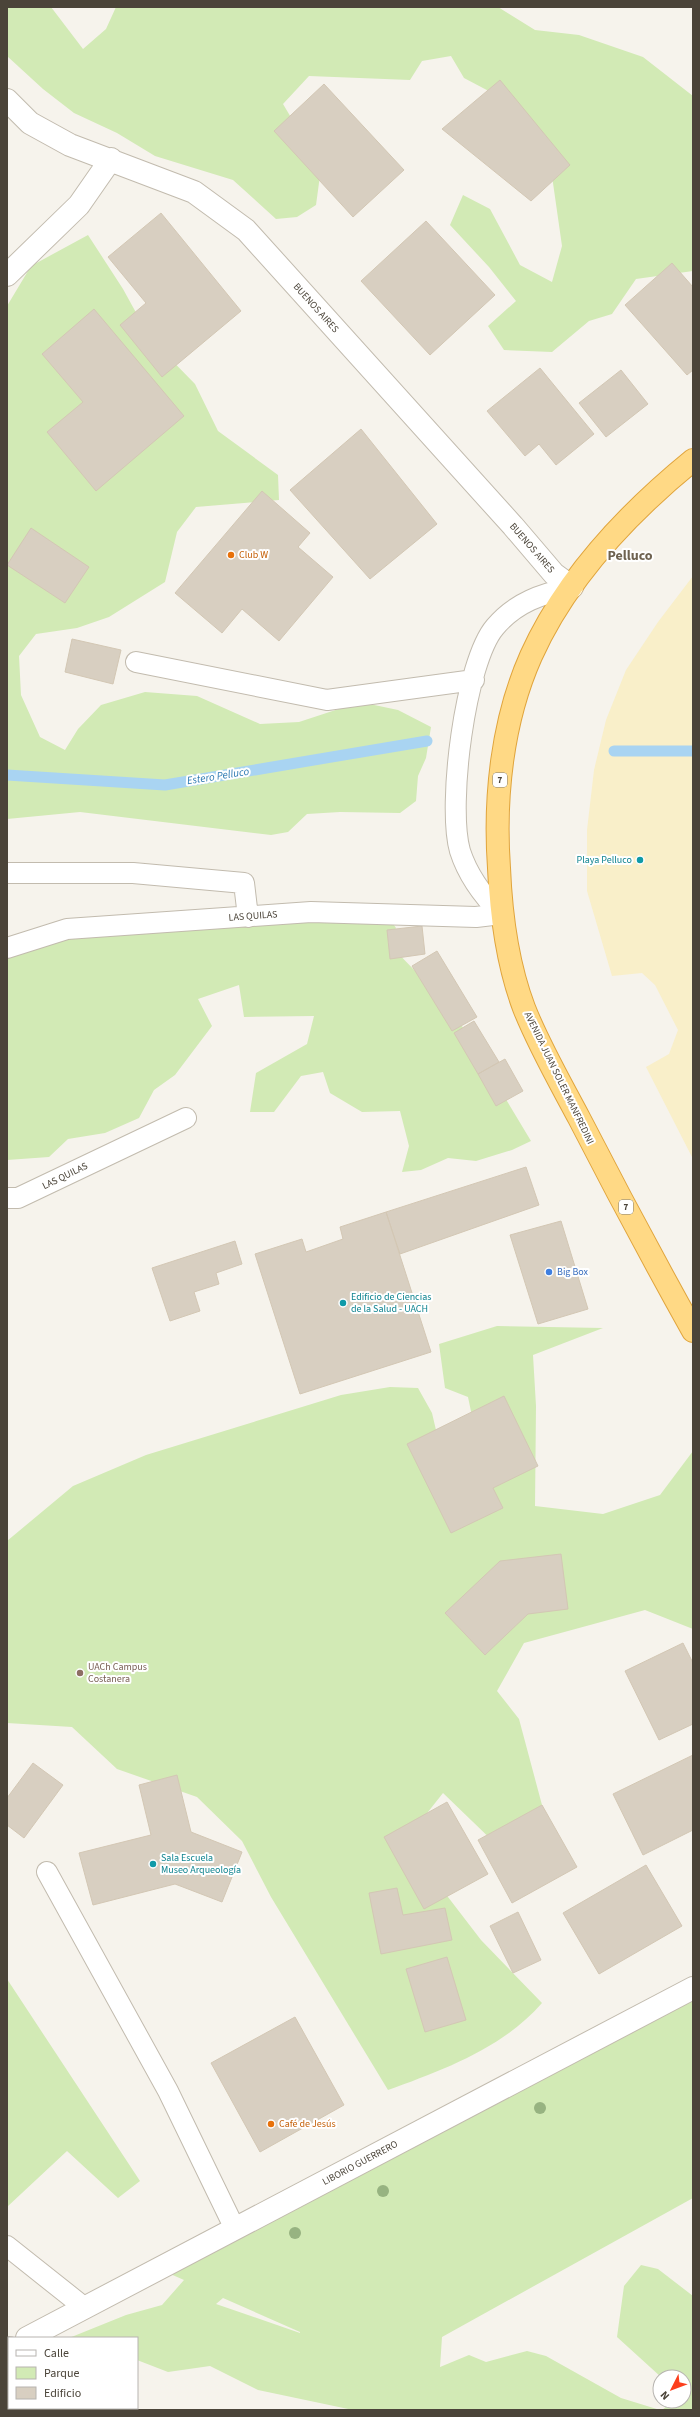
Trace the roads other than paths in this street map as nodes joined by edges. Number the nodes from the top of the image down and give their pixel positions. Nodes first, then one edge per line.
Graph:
1 (7, 100) edge
2 (111, 159) junction
3 (7, 275) edge
4 (693, 460) edge
5 (572, 587) junction
6 (136, 662) dead end
7 (474, 680) junction
8 (7, 872) edge
9 (501, 914) junction
10 (248, 917) junction
11 (7, 948) edge
12 (186, 1118) dead end
13 (7, 1198) edge
14 (693, 1331) edge
15 (47, 1872) dead end
16 (693, 1988) edge
17 (235, 2229) junction
18 (7, 2246) edge
19 (85, 2308) junction
20 (30, 2337) edge

1 - 2 street, BUENOS AIRES
2 - 3 street
2 - 5 street, BUENOS AIRES
4 - 5 highway, AVENIDA JUAN SOLER MANFREDINI / 7
5 - 7 lane
5 - 9 highway, AVENIDA JUAN SOLER MANFREDINI / 7
6 - 7 lane
7 - 9 lane
8 - 10 lane
9 - 10 lane, LAS QUILAS
9 - 14 highway, AVENIDA JUAN SOLER MANFREDINI / 7
10 - 11 lane, LAS QUILAS
12 - 13 lane, LAS QUILAS
15 - 17 lane
16 - 17 street, LIBORIO GUERRERO
17 - 19 street, LIBORIO GUERRERO
18 - 19 lane
19 - 20 street, LIBORIO GUERRERO

